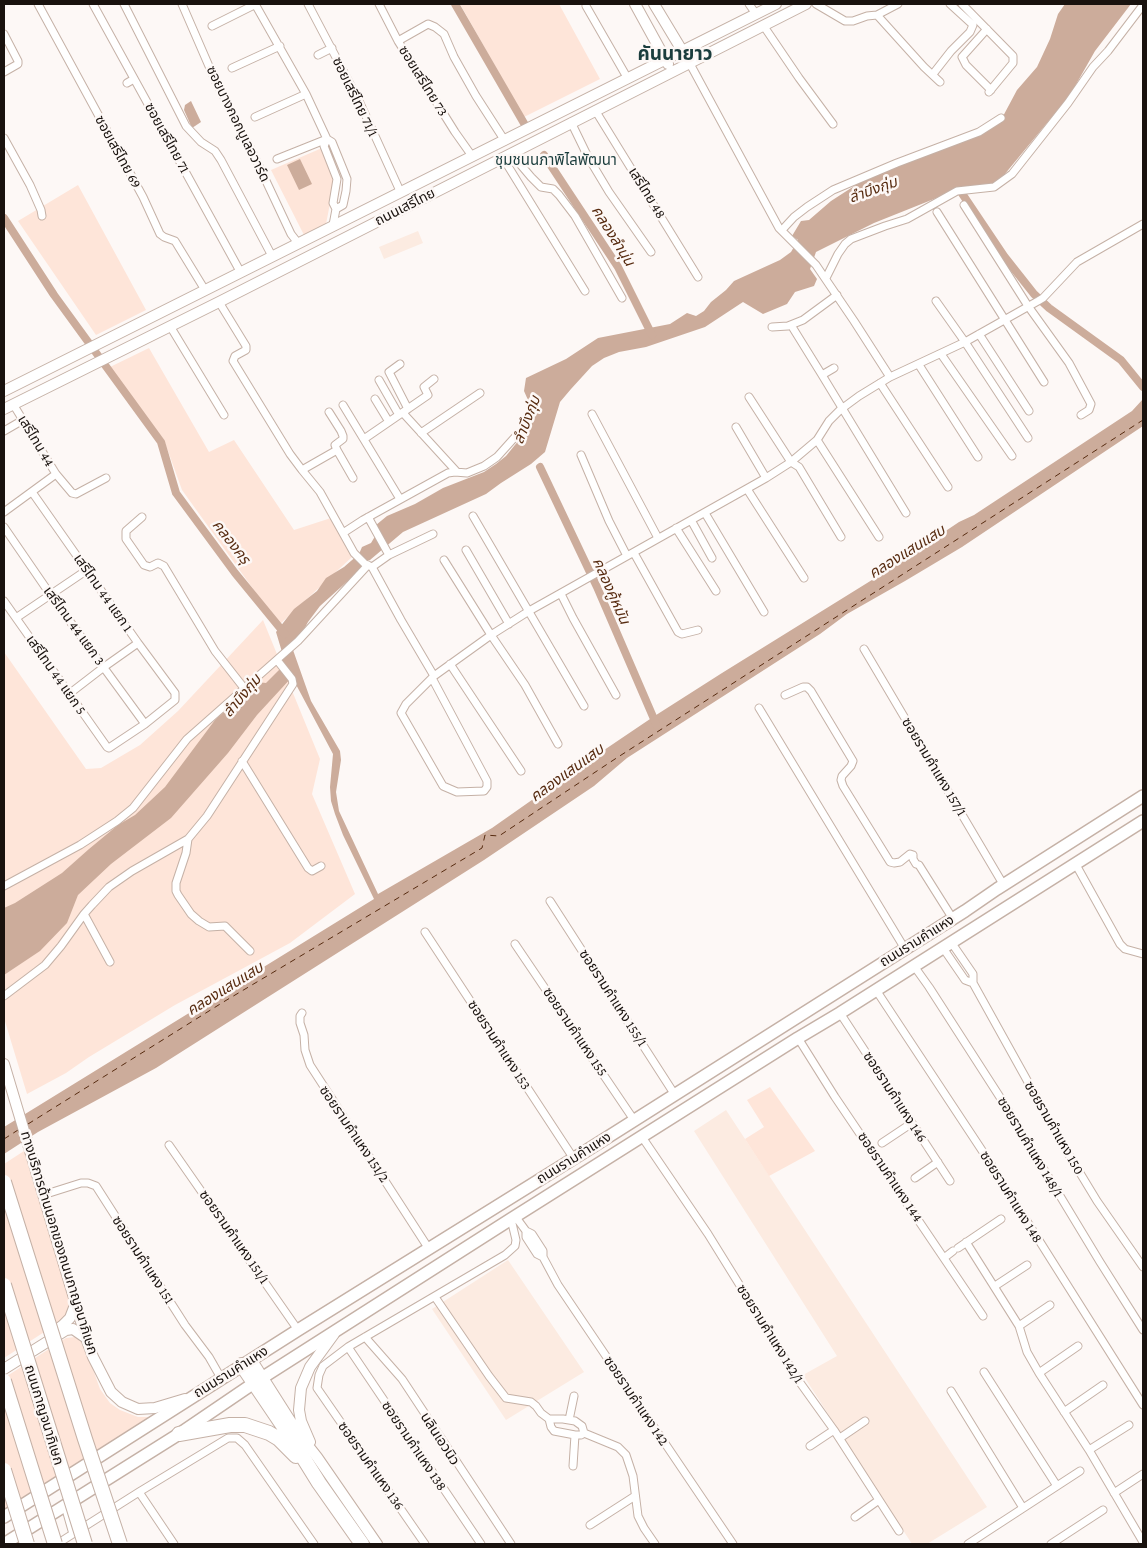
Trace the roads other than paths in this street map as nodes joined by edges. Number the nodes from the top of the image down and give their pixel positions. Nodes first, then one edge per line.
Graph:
1 (38, 4) edge
2 (93, 4) edge
3 (124, 4) edge
4 (182, 4) edge
5 (256, 4) edge
6 (308, 4) edge
7 (378, 4) edge
8 (635, 4) edge
9 (654, 4) edge
10 (749, 4) edge
11 (776, 4) edge
12 (806, 4) edge
13 (816, 4) edge
14 (898, 4) edge
15 (950, 4) edge
16 (962, 4) edge
17 (1143, 4) edge
18 (586, 6) dead end
19 (756, 14) junction
20 (877, 15) junction
21 (763, 25) junction
22 (212, 26) dead end
23 (987, 29) junction
24 (4, 34) edge
25 (398, 41) junction
26 (280, 46) junction
27 (332, 48) junction
28 (683, 51) junction
29 (318, 55) dead end
30 (666, 60) junction
31 (689, 62) junction
32 (232, 68) dead end
33 (672, 71) junction
34 (4, 72) edge
35 (932, 74) junction
36 (134, 78) junction
37 (628, 79) junction
38 (940, 82) dead end
39 (127, 83) dead end
40 (306, 94) junction
41 (595, 110) junction
42 (256, 117) dead end
43 (1001, 118) dead end
44 (571, 122) junction
45 (832, 124) dead end
46 (4, 138) edge
47 (326, 139) junction
48 (505, 141) junction
49 (514, 152) junction
50 (472, 156) junction
51 (502, 158) junction
52 (278, 159) dead end
53 (336, 179) junction
54 (347, 179) junction
55 (400, 191) junction
56 (964, 205) dead end
57 (336, 208) junction
58 (938, 212) dead end
59 (42, 216) dead end
60 (1143, 224) edge
61 (334, 225) junction
62 (783, 231) junction
63 (298, 243) junction
64 (651, 252) dead end
65 (272, 256) junction
66 (306, 256) junction
67 (241, 273) junction
68 (698, 276) dead end
69 (826, 278) junction
70 (205, 290) junction
71 (584, 291) dead end
72 (837, 295) junction
73 (622, 298) dead end
74 (219, 302) junction
75 (936, 302) dead end
76 (1028, 306) junction
77 (1005, 319) junction
78 (791, 325) junction
79 (170, 326) junction
80 (772, 327) dead end
81 (979, 334) junction
82 (965, 342) junction
83 (941, 354) junction
84 (400, 364) dead end
85 (919, 365) junction
86 (834, 368) dead end
87 (822, 375) junction
88 (890, 377) junction
89 (434, 379) dead end
90 (379, 380) dead end
91 (1044, 382) dead end
92 (880, 384) junction
93 (5, 389) edge
94 (480, 393) dead end
95 (749, 397) dead end
96 (374, 399) dead end
97 (14, 404) junction
98 (343, 405) dead end
99 (843, 408) junction
100 (4, 409) edge
101 (1030, 411) dead end
102 (329, 412) dead end
103 (404, 412) junction
104 (592, 414) dead end
105 (224, 415) dead end
106 (1081, 415) dead end
107 (23, 420) junction
108 (388, 422) junction
109 (736, 427) dead end
110 (4, 431) edge
111 (421, 433) junction
112 (515, 437) dead end
113 (1028, 438) dead end
114 (364, 439) junction
115 (817, 440) junction
116 (336, 450) junction
117 (581, 455) dead end
118 (1012, 456) dead end
119 (978, 457) dead end
120 (791, 462) junction
121 (302, 470) junction
122 (457, 472) junction
123 (56, 474) junction
124 (106, 478) dead end
125 (353, 478) dead end
126 (766, 478) junction
127 (948, 486) dead end
128 (748, 489) junction
129 (32, 492) junction
130 (400, 499) junction
131 (4, 512) edge
132 (705, 512) junction
133 (906, 513) dead end
134 (473, 516) dead end
135 (142, 517) dead end
136 (368, 517) junction
137 (691, 520) junction
138 (4, 527) edge
139 (676, 528) junction
140 (344, 533) junction
141 (432, 534) dead end
142 (841, 537) dead end
143 (879, 537) dead end
144 (658, 538) junction
145 (466, 550) dead end
146 (387, 552) junction
147 (631, 554) junction
148 (712, 558) dead end
149 (444, 560) dead end
150 (368, 565) junction
151 (87, 570) junction
152 (804, 578) dead end
153 (716, 591) dead end
154 (50, 594) junction
155 (561, 594) junction
156 (4, 601) edge
157 (529, 611) junction
158 (764, 612) dead end
159 (16, 618) junction
160 (509, 624) junction
161 (698, 630) dead end
162 (492, 635) junction
163 (138, 643) junction
164 (864, 649) dead end
165 (278, 661) junction
166 (450, 664) junction
167 (104, 667) junction
168 (433, 677) junction
169 (244, 688) junction
170 (69, 694) junction
171 (616, 695) dead end
172 (785, 695) dead end
173 (584, 706) dead end
174 (759, 708) dead end
175 (145, 724) junction
176 (558, 744) dead end
177 (242, 761) junction
178 (521, 771) dead end
179 (1143, 796) edge
180 (1123, 809) junction
181 (1143, 820) edge
182 (1099, 823) junction
183 (1131, 828) junction
184 (188, 839) junction
185 (1110, 841) junction
186 (1075, 863) junction
187 (321, 866) dead end
188 (1003, 884) junction
189 (4, 886) edge
190 (550, 902) dead end
191 (84, 914) junction
192 (953, 919) junction
193 (425, 932) dead end
194 (516, 944) dead end
195 (947, 945) junction
196 (904, 949) junction
197 (250, 951) dead end
198 (1143, 954) edge
199 (110, 962) dead end
200 (914, 966) junction
201 (876, 990) junction
202 (4, 996) edge
203 (302, 1013) dead end
204 (840, 1013) junction
205 (798, 1038) junction
206 (4, 1064) edge
207 (675, 1095) junction
208 (634, 1120) junction
209 (912, 1123) junction
210 (642, 1137) junction
211 (882, 1143) dead end
212 (168, 1145) dead end
213 (574, 1159) junction
214 (938, 1162) junction
215 (915, 1178) dead end
216 (950, 1181) dead end
217 (4, 1182) edge
218 (44, 1195) junction
219 (513, 1217) junction
220 (1001, 1219) dead end
221 (966, 1242) junction
222 (429, 1249) junction
223 (944, 1258) junction
224 (1027, 1265) dead end
225 (1143, 1267) edge
226 (4, 1285) edge
227 (994, 1286) junction
228 (435, 1297) junction
229 (75, 1305) junction
230 (1050, 1305) dead end
231 (983, 1316) dead end
232 (1019, 1326) junction
233 (298, 1330) junction
234 (1143, 1330) edge
235 (335, 1332) junction
236 (365, 1336) junction
237 (86, 1338) junction
238 (1078, 1346) dead end
239 (348, 1347) junction
240 (4, 1362) edge
241 (246, 1362) junction
242 (4, 1369) edge
243 (984, 1372) dead end
244 (1039, 1373) junction
245 (221, 1378) junction
246 (258, 1380) junction
247 (4, 1382) edge
248 (1103, 1385) dead end
249 (951, 1391) dead end
250 (574, 1396) dead end
251 (192, 1397) junction
252 (1143, 1405) edge
253 (1064, 1412) junction
254 (549, 1419) junction
255 (569, 1420) junction
256 (865, 1421) dead end
257 (1129, 1425) dead end
258 (834, 1430) junction
259 (584, 1433) junction
260 (180, 1434) junction
261 (575, 1435) junction
262 (840, 1438) junction
263 (810, 1446) dead end
264 (1089, 1450) junction
265 (317, 1457) junction
266 (573, 1466) dead end
267 (4, 1470) edge
268 (1080, 1471) dead end
269 (1143, 1474) edge
270 (319, 1483) junction
271 (1057, 1486) junction
272 (139, 1492) junction
273 (1114, 1493) junction
274 (635, 1496) junction
275 (879, 1500) junction
276 (65, 1506) junction
277 (1023, 1508) junction
278 (1103, 1510) dead end
279 (4, 1517) edge
280 (855, 1517) dead end
281 (590, 1525) dead end
282 (1140, 1530) edge
283 (899, 1531) dead end
284 (74, 1534) junction
285 (1143, 1542) edge
286 (4, 1544) edge
287 (27, 1544) edge
288 (56, 1544) edge
289 (85, 1544) edge
290 (120, 1544) edge
291 (174, 1544) edge
292 (314, 1544) edge
293 (362, 1544) edge
294 (376, 1544) edge
295 (425, 1544) edge
296 (481, 1544) edge
297 (511, 1544) edge
298 (654, 1544) edge
299 (733, 1544) edge
300 (968, 1544) edge
301 (1051, 1544) edge

1 - 70 street, ซอยเสรีไทย 69
2 - 36 street, ซอยเสรีไทย 71
3 - 65 street
4 - 63 street, ซอยบางกอกบูเลอวาร์ด
5 - 22 street
5 - 26 street
6 - 27 street, ซอยเสรีไทย 71/1
7 - 25 street, ซอยเสรีไทย 73
8 - 30 main road
9 - 28 main road
10 - 19 street
11 - 19 main road, ถนนเสรีไทย
12 - 21 main road, ถนนเสรีไทย
13 - 20 street
14 - 20 street
15 - 35 street
16 - 23 street
17 - 69 street
18 - 37 street
19 - 28 main road, ถนนเสรีไทย
20 - 35 street
21 - 31 main road, ถนนเสรีไทย
21 - 45 street
23 - 23 street
24 - 34 street
25 - 48 street
25 - 50 street, ซอยเสรีไทย 73
26 - 32 street
26 - 40 street
27 - 29 street
27 - 55 street, ซอยเสรีไทย 71/1
28 - 30 main road, ถนนเสรีไทย
28 - 31 main road
30 - 33 main road
30 - 37 main road, ถนนเสรีไทย
31 - 33 main road, ถนนเสรีไทย
31 - 62 street
33 - 41 main road, ถนนเสรีไทย
35 - 38 street
36 - 39 street
36 - 67 street, ซอยเสรีไทย 71
37 - 48 main road, ถนนเสรีไทย
40 - 42 street
40 - 47 street
41 - 44 main road, ถนนเสรีไทย
41 - 68 street, เสรีไทย 48
43 - 62 street
44 - 49 main road, ถนนเสรีไทย
44 - 64 street
46 - 59 street
47 - 52 street
47 - 53 street
47 - 54 street
48 - 50 main road, ถนนเสรีไทย
49 - 51 main road, ถนนเสรีไทย
49 - 73 street
50 - 55 main road, ถนนเสรีไทย
51 - 66 main road, ถนนเสรีไทย
51 - 71 street
53 - 54 street
53 - 57 street
54 - 57 street
55 - 61 main road, ถนนเสรีไทย
56 - 76 street
57 - 61 street
58 - 77 street
60 - 76 street
61 - 63 main road, ถนนเสรีไทย
62 - 69 street
63 - 65 main road, ถนนเสรีไทย
63 - 66 main road
65 - 67 main road, ถนนเสรีไทย
66 - 74 main road, ถนนเสรีไทย
67 - 70 main road, ถนนเสรีไทย
69 - 72 street
70 - 93 main road, ถนนเสรีไทย
72 - 78 street
72 - 88 street
74 - 79 main road, ถนนเสรีไทย
74 - 121 street
75 - 82 street
76 - 77 street
76 - 106 street
77 - 81 street
77 - 91 street
78 - 80 street
78 - 87 street
79 - 97 main road, ถนนเสรีไทย
79 - 105 street
81 - 82 street
81 - 101 street
82 - 83 street
82 - 113 street
83 - 85 street
83 - 118 street
84 - 103 street
85 - 88 street
85 - 119 street
86 - 87 street
87 - 99 street
88 - 92 street
89 - 103 street
90 - 103 street
92 - 99 street
92 - 127 street
94 - 111 street
95 - 120 street
96 - 108 street
97 - 100 main road, ถนนเสรีไทย
97 - 107 street, เสรีไทน 44
98 - 114 street
99 - 115 street
99 - 133 street
102 - 116 street
103 - 108 street
103 - 111 street
104 - 144 street
107 - 110 street
107 - 123 street, เสรีไทน 44
108 - 114 street
109 - 126 street
111 - 122 street
112 - 122 street
114 - 130 street
115 - 120 street
115 - 143 street
116 - 121 street
116 - 125 street
117 - 147 street
120 - 126 street
120 - 142 street
121 - 140 street
122 - 130 street
123 - 124 street
123 - 129 street, เสรีไทน 44
126 - 128 street
128 - 132 street
128 - 152 street
129 - 131 street, เสรีไทน 44
129 - 151 street, เสรีไทน 44 แยก 1
130 - 136 street
132 - 137 street
132 - 158 street
134 - 157 street
135 - 169 street
136 - 140 street
136 - 146 street
137 - 139 street
137 - 148 street
138 - 154 street, เสรีไทน 44 แยก 3
139 - 144 street
139 - 153 street
140 - 150 street
141 - 146 street
144 - 147 street
145 - 160 street
146 - 150 street
147 - 155 street
147 - 161 street
149 - 162 street
150 - 165 street
150 - 168 street
151 - 154 street
151 - 163 street, เสรีไทน 44 แยก 1
154 - 159 street
154 - 167 street, เสรีไทน 44 แยก 3
155 - 157 street
155 - 171 street
156 - 159 street, เสรีไทน 44 แยก 5
157 - 160 street
157 - 173 street
159 - 170 street, เสรีไทน 44 แยก 5
160 - 162 street
162 - 166 street
162 - 176 street
163 - 167 street
163 - 175 street, เสรีไทน 44 แยก 1
164 - 188 street, ซอยรามคำแหง 157/1
165 - 169 street
165 - 177 street
166 - 168 street
166 - 178 street
167 - 170 street
167 - 175 street, เสรีไทน 44 แยก 3
168 - 168 street
169 - 189 street
170 - 175 street, เสรีไทน 44 แยก 5
172 - 192 street
174 - 196 street
177 - 184 street
177 - 187 street
179 - 180 main road, ถนนรามคำแหง
180 - 182 main road, ถนนรามคำแหง
180 - 183 main road
181 - 183 main road, ถนนรามคำแหง
182 - 185 main road
182 - 188 main road, ถนนรามคำแหง
183 - 185 main road, ถนนรามคำแหง
184 - 191 street
184 - 197 street
185 - 186 main road, ถนนรามคำแหง
186 - 195 main road, ถนนรามคำแหง
186 - 198 street
188 - 192 main road, ถนนรามคำแหง
190 - 207 street, ซอยรามคำแหง 155/1
191 - 199 street
191 - 202 street
192 - 196 main road, ถนนรามคำแหง
193 - 213 street, ซอยรามคำแหง 153
194 - 208 street, ซอยรามคำแหง 155
195 - 200 main road, ถนนรามคำแหง
195 - 225 street, ซอยรามคำแหง 150
196 - 207 main road, ถนนรามคำแหง
200 - 201 main road, ถนนรามคำแหง
200 - 234 street, ซอยรามคำแหง 148/1
201 - 204 main road, ถนนรามคำแหง
201 - 252 street, ซอยรามคำแหง 148
203 - 222 street, ซอยรามคำแหง 151/2
204 - 205 main road, ถนนรามคำแหง
204 - 209 street, ซอยรามคำแหง 146
205 - 210 main road, ถนนรามคำแหง
205 - 223 street, ซอยรามคำแหง 144
206 - 218 main road, ทางบริการด้านนอกของถนนกาญจนาภิเษก
207 - 208 main road, ถนนรามคำแหง
208 - 213 main road, ถนนรามคำแหง
209 - 211 street
209 - 214 street, ซอยรามคำแหง 146
210 - 219 main road, ถนนรามคำแหง
210 - 258 street, ซอยรามคำแหง 142/1
212 - 233 street, ซอยรามคำแหง 151/1
213 - 222 main road, ถนนรามคำแหง
214 - 215 street
214 - 216 street, ซอยรามคำแหง 146
217 - 290 highway, bridge
218 - 229 main road, ทางบริการด้านนอกของถนนกาญจนาภิเษก
218 - 245 street, ซอยรามคำแหง 151
219 - 228 street
219 - 235 main road, ถนนรามคำแหง
219 - 299 street, ซอยรามคำแหง 142
220 - 221 street
221 - 223 street
221 - 227 street
222 - 233 main road, ถนนรามคำแหง
223 - 231 street, ซอยรามคำแหง 144
224 - 227 street
226 - 289 highway, ถนนกาญจนาภิเษก, bridge
227 - 232 street
228 - 236 street
228 - 254 street
229 - 237 main road, ทางบริการด้านนอกของถนนกาญจนาภิเษก
229 - 240 main road
230 - 232 street
232 - 244 street
233 - 241 main road, ถนนรามคำแหง
235 - 246 main road, ถนนรามคำแหง
235 - 265 main road
236 - 239 street
236 - 297 street, นลินเอวนิว
237 - 242 main road
237 - 251 main road, ทางบริการด้านนอกของถนนกาญจนาภิเษก
238 - 244 street
239 - 295 street, ซอยรามคำแหง 136
239 - 296 street, ซอยรามคำแหง 138
241 - 245 main road, ถนนรามคำแหง
241 - 246 highway
243 - 271 street
244 - 253 street
245 - 251 main road, ถนนรามคำแหง
246 - 260 main road, ถนนรามคำแหง
246 - 265 main road
246 - 270 highway
247 - 288 highway, ถนนกาญจนาภิเษก, bridge
248 - 253 street
249 - 277 street
250 - 255 street
251 - 279 main road, ถนนรามคำแหง
253 - 264 street
254 - 255 street
254 - 261 street
255 - 259 street
256 - 262 street
257 - 264 street
258 - 262 street, ซอยรามคำแหง 142/1
258 - 263 street
259 - 261 street
259 - 274 street
260 - 270 highway
260 - 276 main road, ถนนรามคำแหง
261 - 266 street
262 - 275 street, ซอยรามคำแหง 142/1
264 - 273 street
265 - 294 main road
267 - 287 highway, bridge
268 - 271 street
269 - 273 street
270 - 293 highway
271 - 277 street
272 - 284 street
272 - 291 street
272 - 292 street
273 - 282 street
274 - 281 street
274 - 298 street
275 - 280 street
275 - 283 street, ซอยรามคำแหง 142/1
276 - 284 street
276 - 286 main road, ถนนรามคำแหง
277 - 300 street
278 - 301 street
282 - 285 street
284 - 288 street

